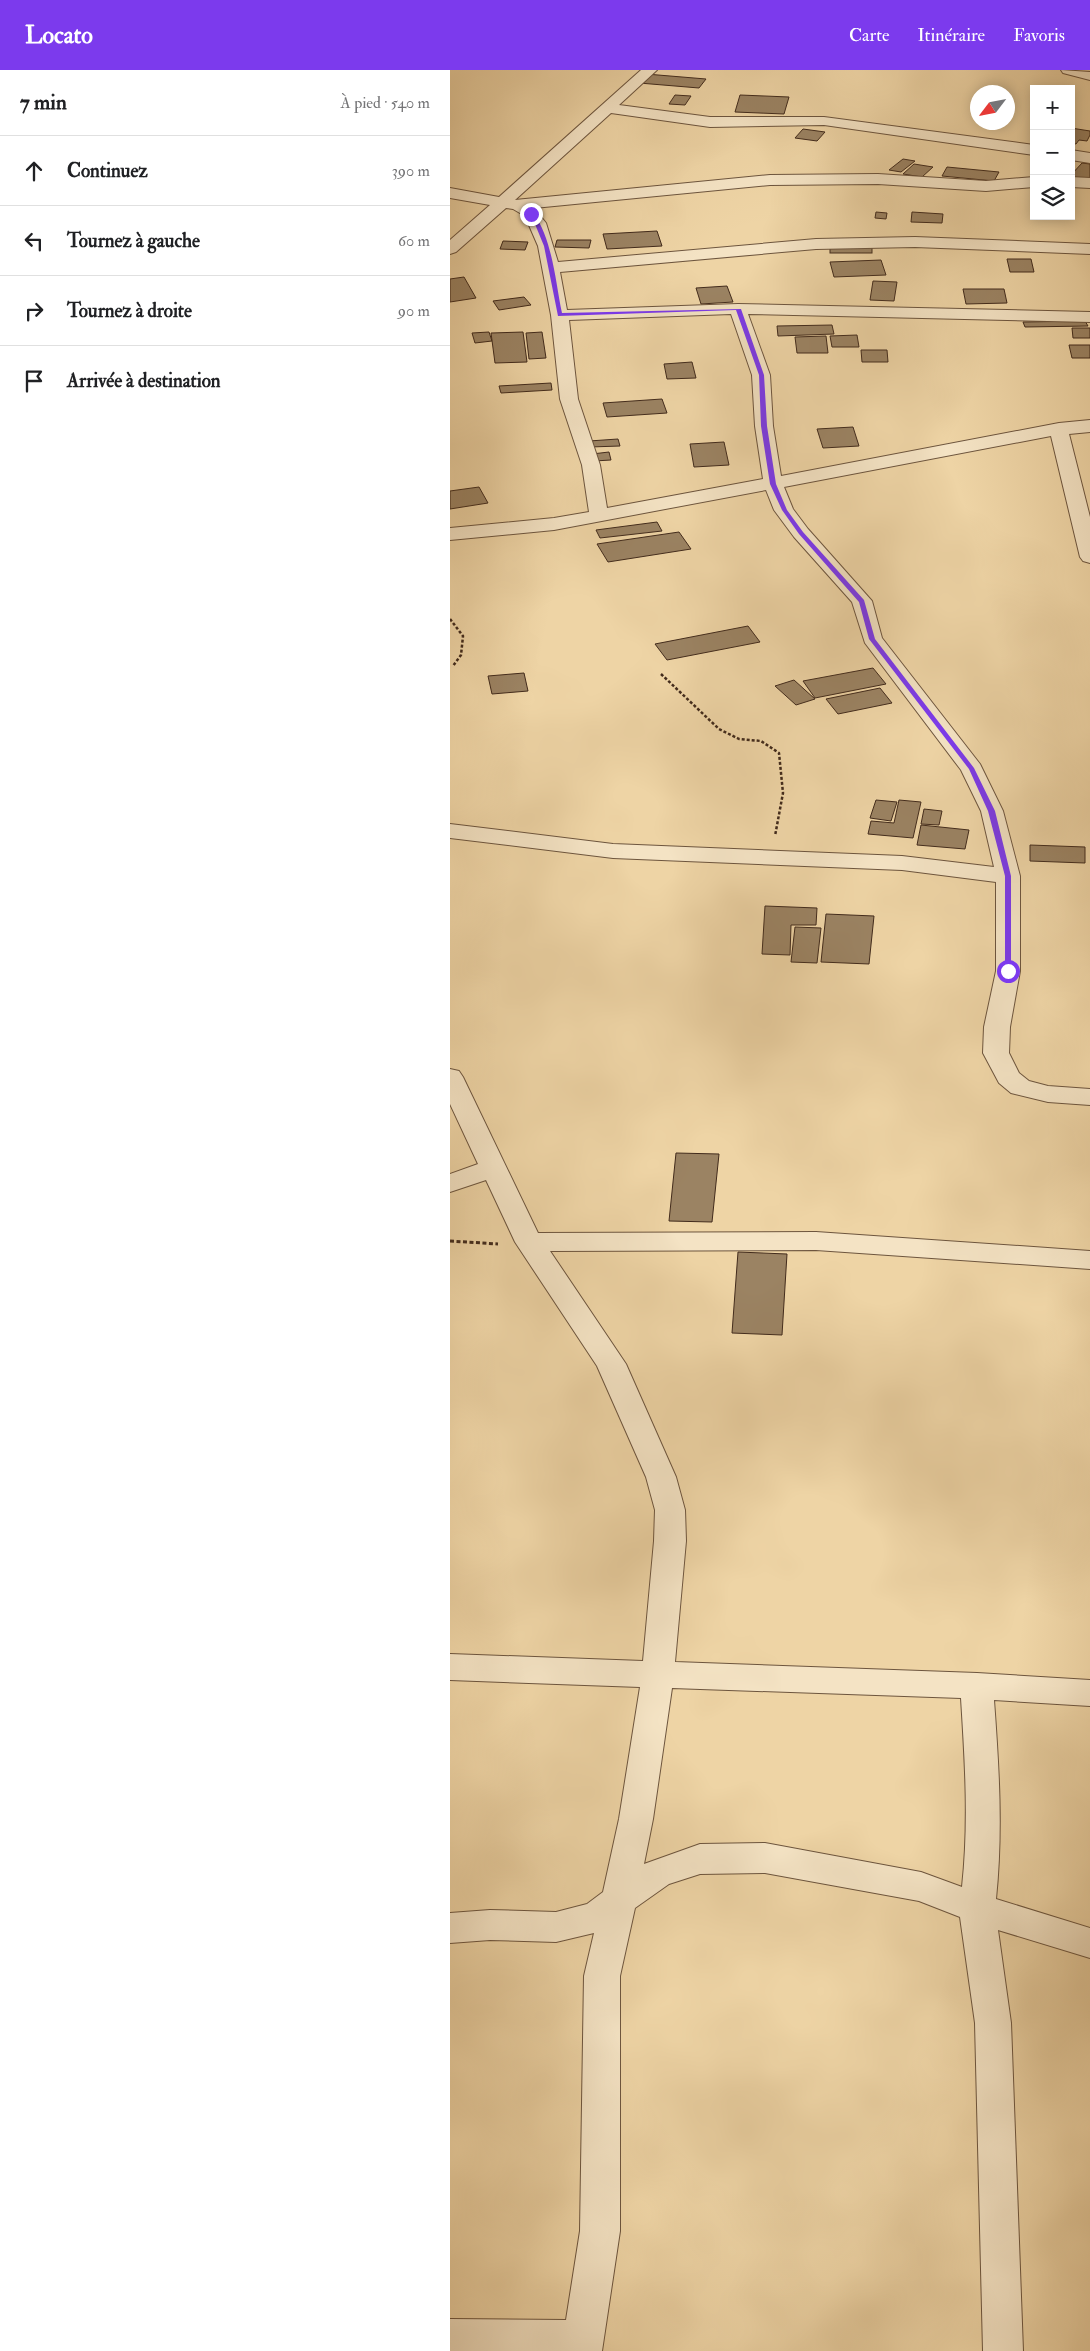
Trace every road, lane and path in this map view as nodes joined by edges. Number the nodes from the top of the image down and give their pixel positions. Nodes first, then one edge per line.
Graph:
1 (650, 70) edge
2 (1068, 70) edge
3 (1090, 76) edge
4 (605, 108) junction
5 (1030, 149) edge
6 (1075, 156) edge
7 (1090, 158) edge
8 (1030, 182) edge
9 (1075, 182) edge
10 (1090, 183) edge
11 (450, 193) edge
12 (512, 203) junction
13 (450, 249) edge
14 (1090, 249) edge
15 (550, 268) junction
16 (738, 309) junction
17 (560, 315) junction
18 (1090, 317) edge
19 (1090, 426) edge
20 (1059, 430) junction
21 (773, 484) junction
22 (599, 516) junction
23 (450, 534) edge
24 (1090, 557) edge
25 (450, 619) edge
26 (453, 666) dead end
27 (661, 674) dead end
28 (450, 831) edge
29 (775, 856) junction
30 (1008, 876) junction
31 (450, 1077) edge
32 (1090, 1097) edge
33 (492, 1169) junction
34 (450, 1183) edge
35 (450, 1241) edge
36 (529, 1242) junction
37 (1090, 1260) edge
38 (450, 1667) edge
39 (658, 1674) junction
40 (978, 1686) junction
41 (1090, 1693) edge
42 (619, 1900) junction
43 (976, 1908) junction
44 (450, 1928) edge
45 (1090, 1943) edge
46 (450, 2339) edge
47 (583, 2346) edge
48 (1003, 2351) edge

1 - 4 street
2 - 3 street
4 - 5 street
4 - 12 street
6 - 7 street
8 - 12 street
9 - 10 street
11 - 12 street
12 - 13 street
12 - 15 street
14 - 15 street
15 - 17 street
16 - 17 street
16 - 18 street
16 - 21 street
17 - 22 street
19 - 20 street
20 - 21 street
20 - 24 street
21 - 22 street
21 - 30 street
22 - 23 street
25 - 26 path
27 - 29 path
28 - 29 street
29 - 30 street
30 - 32 street
31 - 33 street
33 - 34 street
33 - 36 street
35 - 36 path
36 - 37 street
36 - 39 street
38 - 39 street
39 - 40 street
39 - 42 street
40 - 41 street
40 - 43 street
42 - 43 street
42 - 44 street
42 - 47 street
43 - 45 street
43 - 48 street
46 - 47 street

